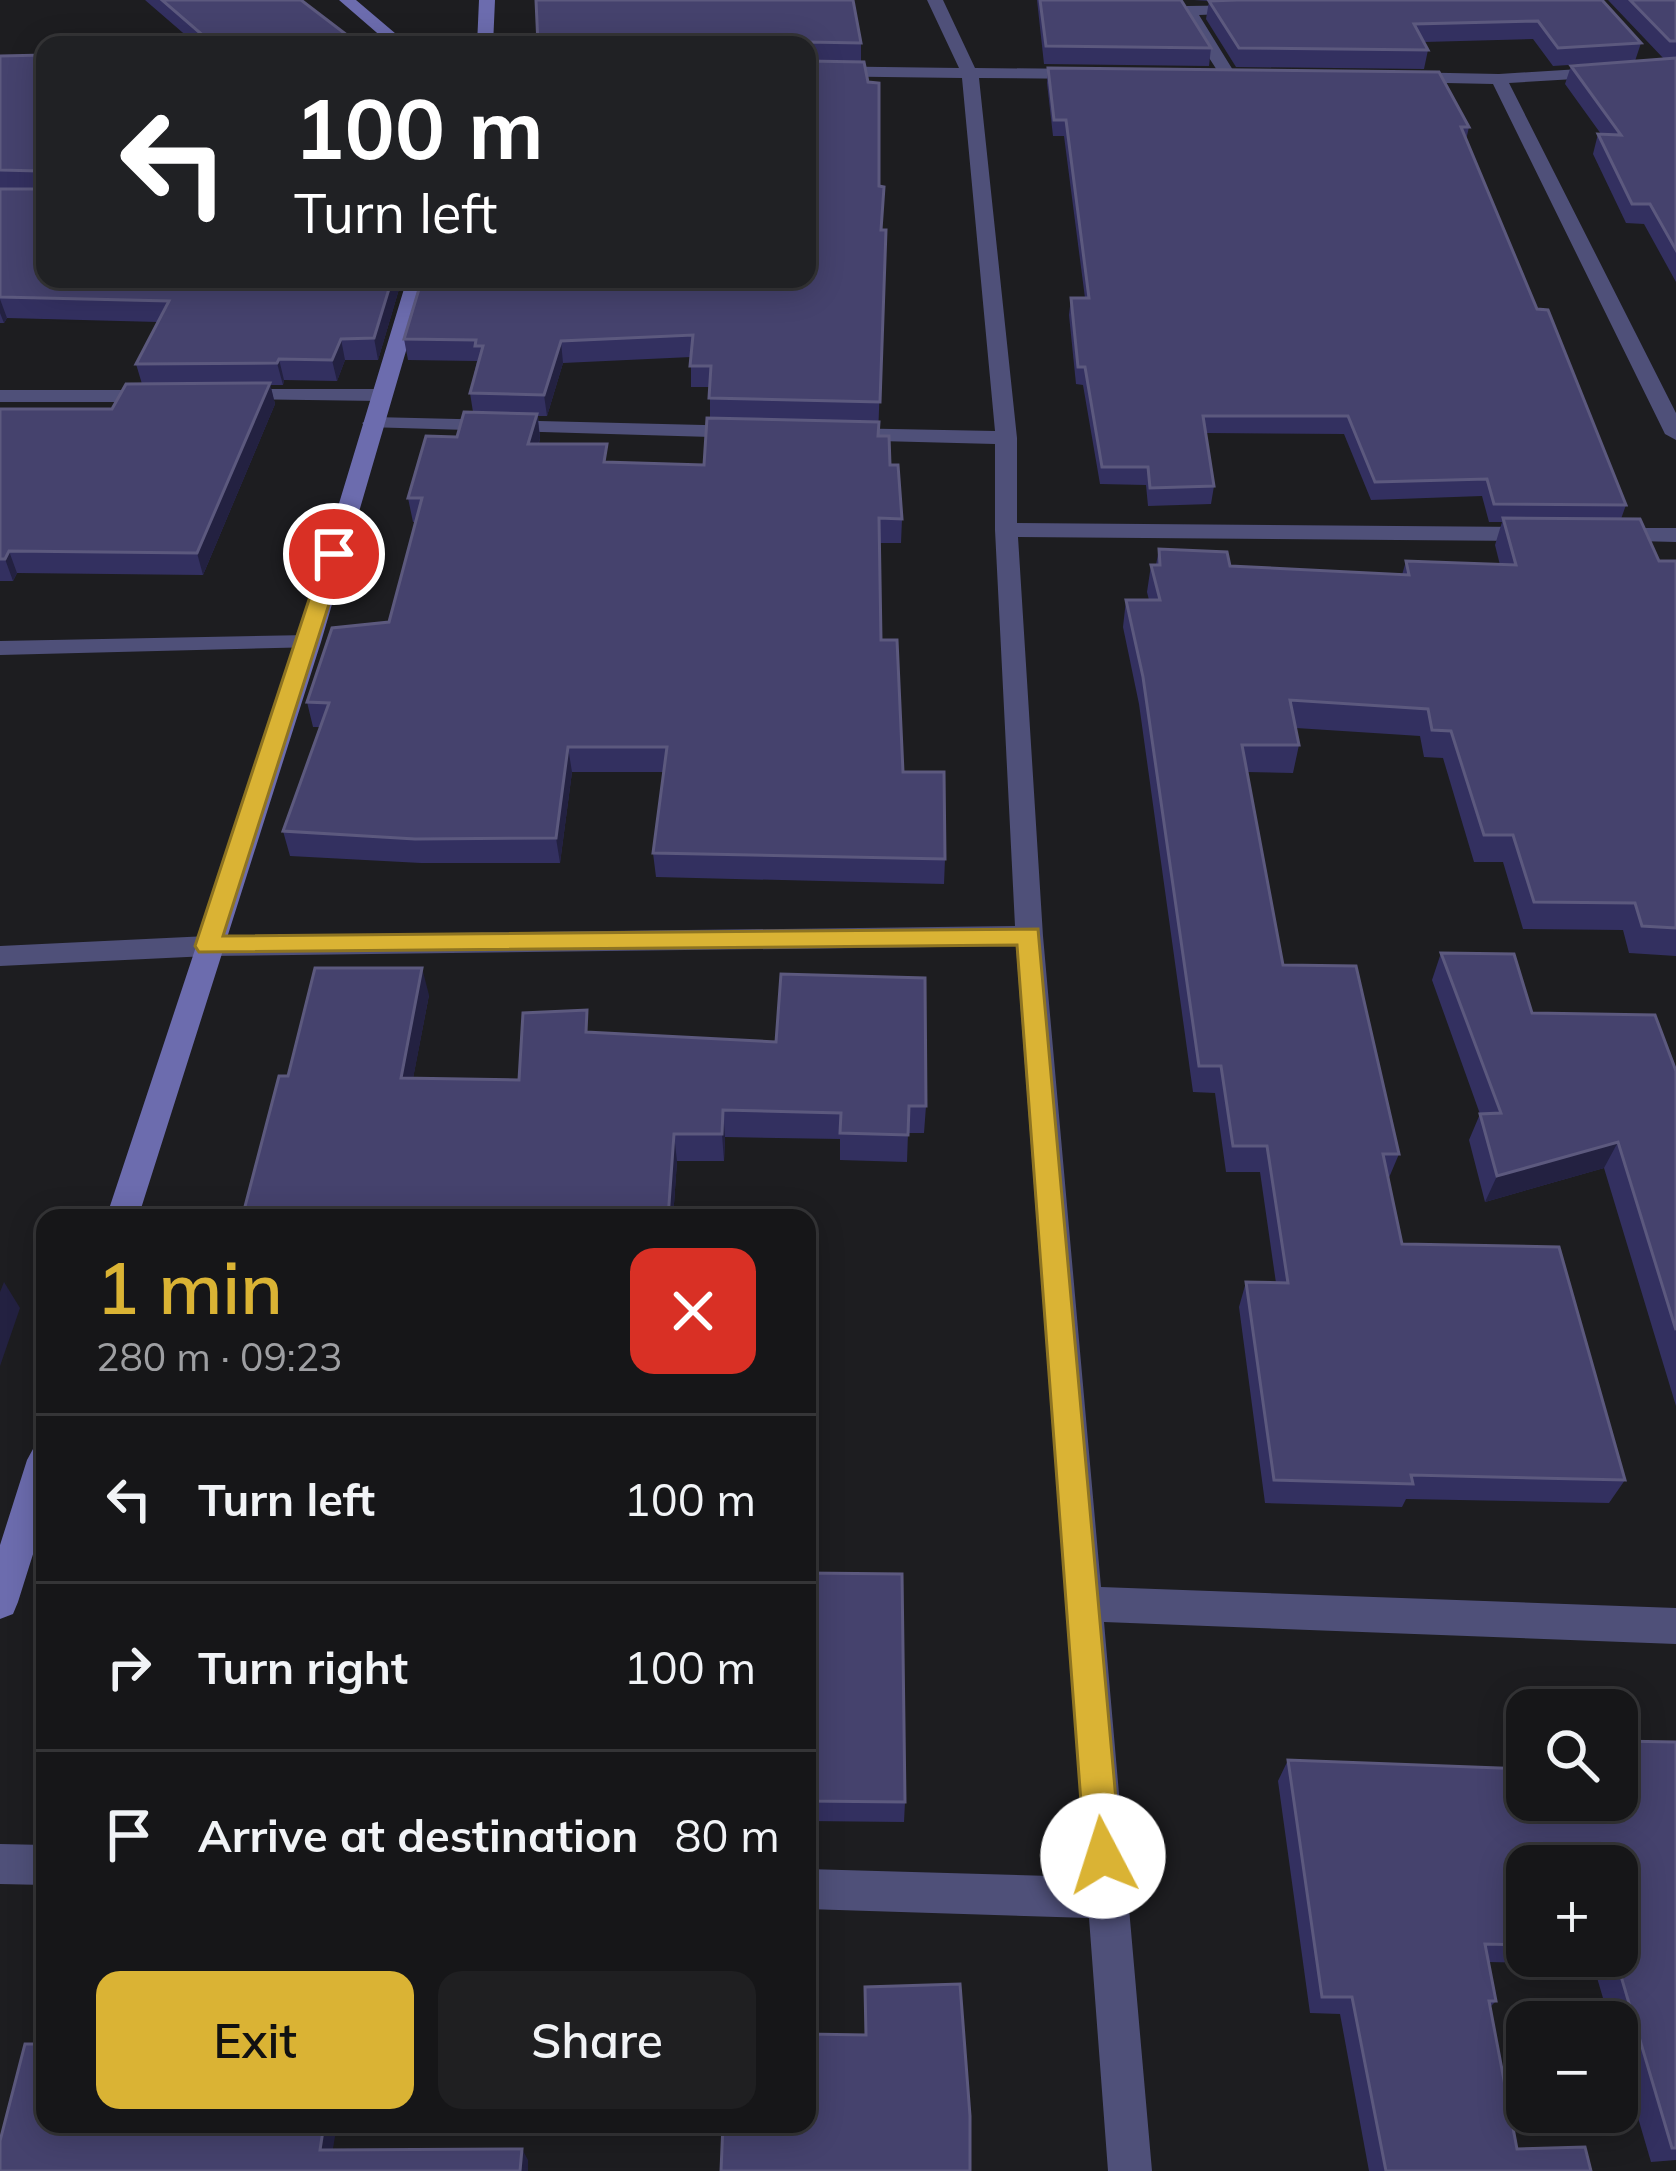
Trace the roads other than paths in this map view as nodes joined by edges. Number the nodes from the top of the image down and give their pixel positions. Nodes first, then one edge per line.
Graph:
1 (349, 0) edge
2 (487, 0) edge
3 (935, 0) edge
4 (1184, 5) edge
5 (1258, 8) edge
6 (391, 36) edge
7 (485, 36) edge
8 (1641, 51) edge
9 (1667, 68) edge
10 (816, 71) edge
11 (970, 74) junction
12 (1111, 74) edge
13 (1205, 74) edge
14 (1228, 74) junction
15 (1251, 75) edge
16 (1386, 77) edge
17 (1499, 79) junction
18 (414, 288) edge
19 (214, 395) edge
20 (380, 395) junction
21 (0, 396) edge
22 (190, 396) edge
23 (373, 423) junction
24 (771, 432) edge
25 (818, 434) edge
26 (1676, 434) edge
27 (1006, 438) junction
28 (1006, 530) junction
29 (1676, 535) edge
30 (309, 642) junction
31 (0, 648) edge
32 (1029, 936) junction
33 (208, 946) junction
34 (0, 956) edge
35 (125, 1209) edge
36 (36, 1488) edge
37 (0, 1602) edge
38 (1082, 1604) junction
39 (1676, 1627) edge
40 (0, 1864) edge
41 (36, 1865) edge
42 (816, 1889) edge
43 (1107, 1898) junction
44 (1130, 2171) edge

1 - 6 main road
2 - 7 main road
3 - 11 street
4 - 5 street
4 - 14 street
8 - 9 street
9 - 17 street
10 - 11 street
11 - 12 street
11 - 27 street
13 - 14 street
14 - 15 street
16 - 17 street
17 - 26 street
18 - 20 main road
19 - 20 street
20 - 23 main road
21 - 22 street
23 - 24 street
23 - 30 main road
25 - 27 street
27 - 28 street
28 - 29 street
28 - 32 street
30 - 31 street
30 - 33 main road
32 - 33 street
32 - 38 street
33 - 34 street
33 - 35 main road
36 - 37 main road
38 - 39 street
38 - 43 street
40 - 41 street
42 - 43 street
43 - 44 street

